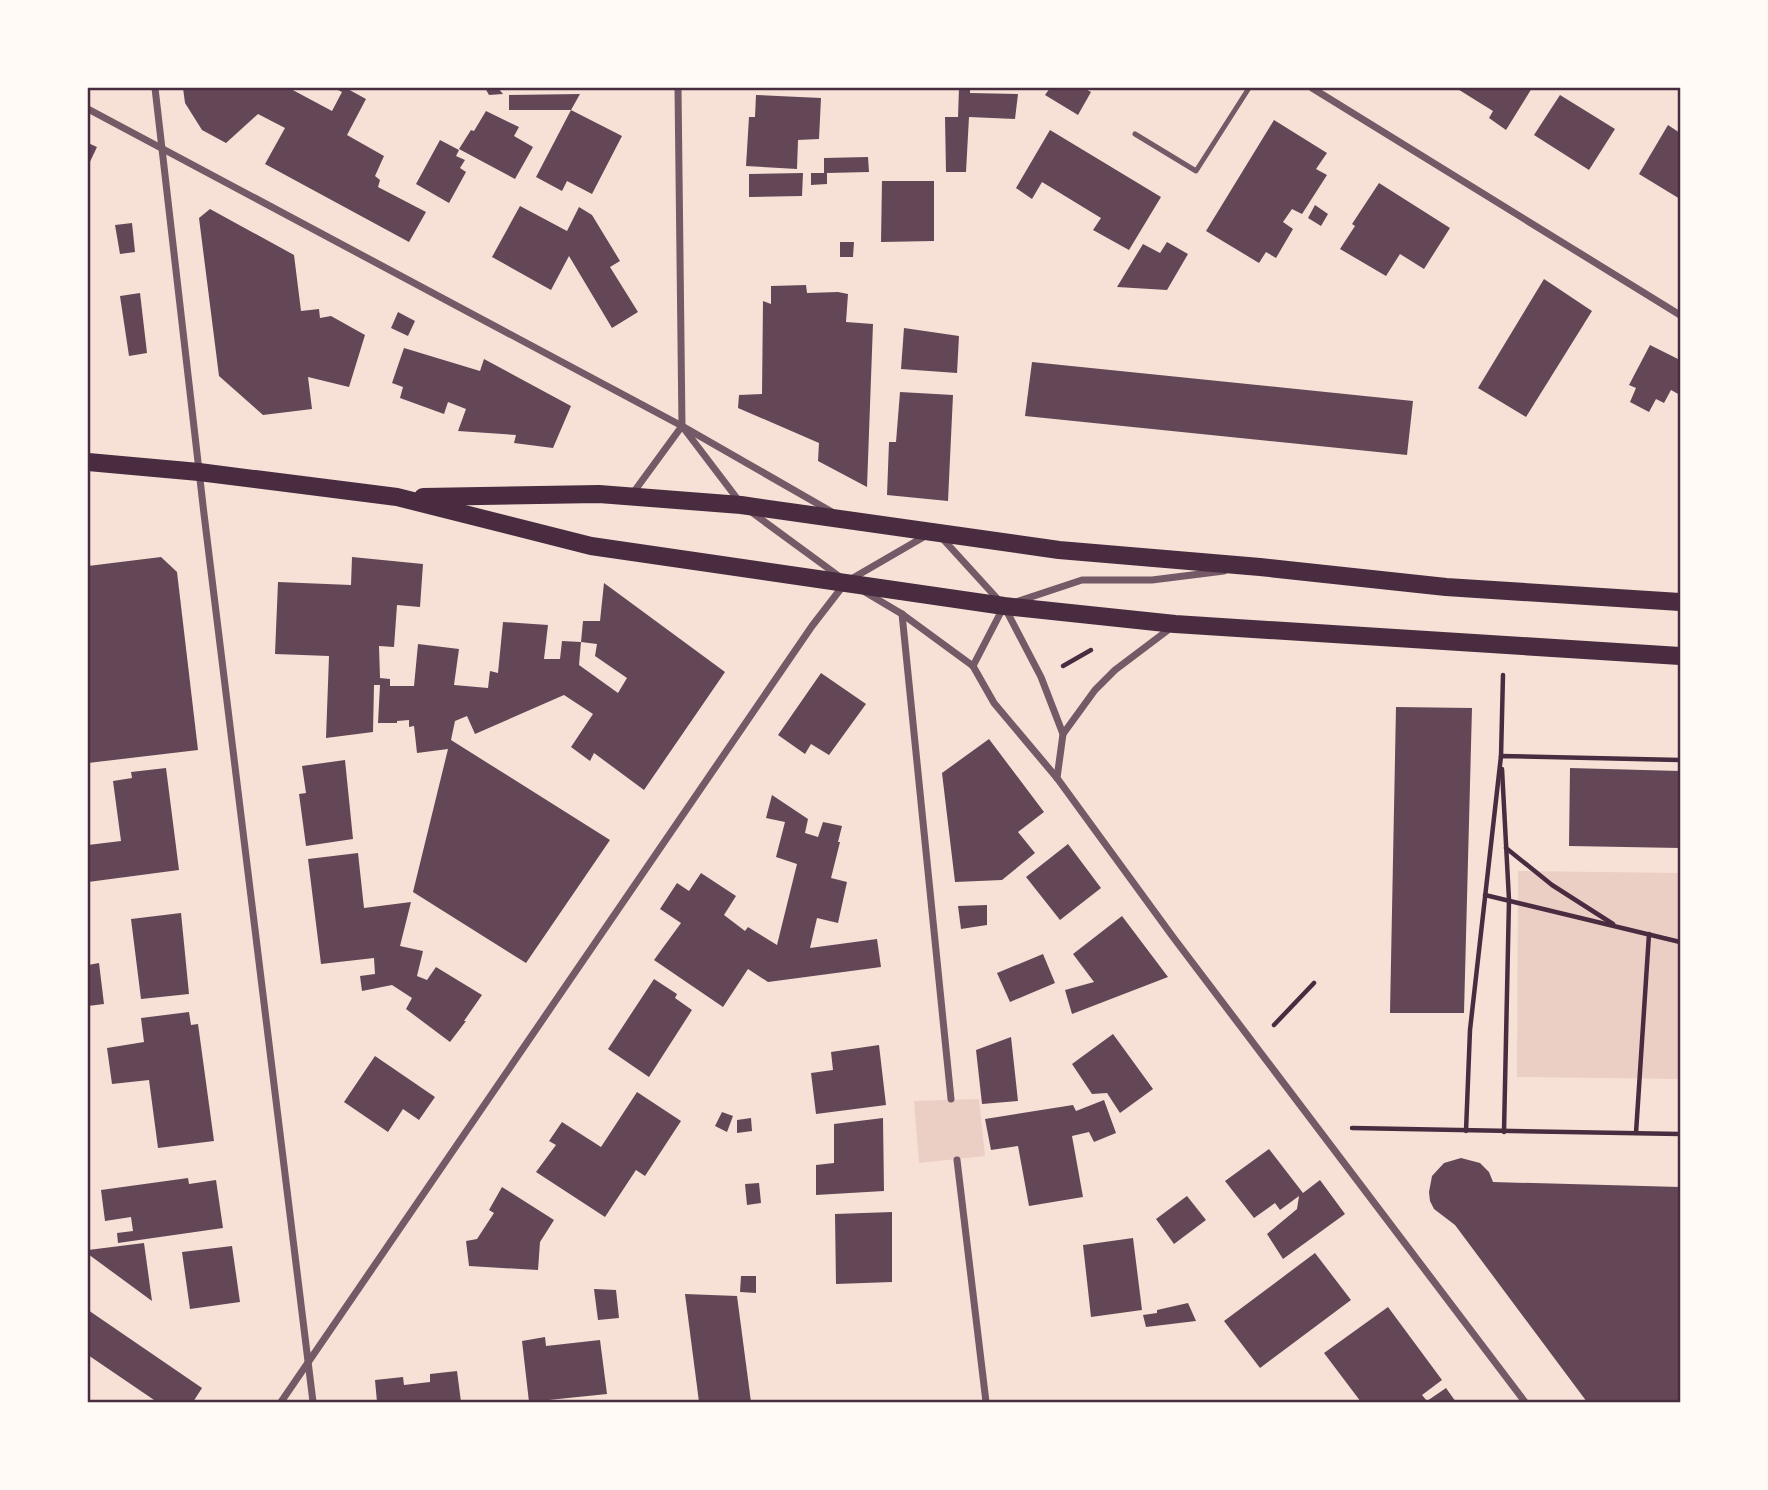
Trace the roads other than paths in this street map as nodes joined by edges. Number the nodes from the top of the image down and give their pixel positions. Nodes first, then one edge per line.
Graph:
1 (155, 88) edge
2 (678, 88) edge
3 (1249, 88) edge
4 (1312, 88) edge
5 (88, 109) edge
6 (1135, 134) dead end
7 (162, 150) junction
8 (1681, 315) edge
9 (682, 426) junction
10 (88, 461) edge
11 (199, 471) junction
12 (630, 496) junction
13 (397, 497) junction
14 (741, 505) junction
15 (842, 517) junction
16 (935, 531) junction
17 (1260, 567) junction
18 (846, 582) junction
19 (1681, 603) edge
20 (1004, 606) junction
21 (902, 614) junction
22 (1175, 624) junction
23 (1681, 656) edge
24 (973, 666) junction
25 (1063, 734) junction
26 (1057, 779) junction
27 (951, 1099) dead end
28 (957, 1160) dead end
29 (308, 1363) junction
30 (281, 1402) edge
31 (313, 1402) edge
32 (986, 1402) edge
33 (1525, 1402) edge

1 - 7 street
2 - 9 street
3 - 6 lane
4 - 8 street
5 - 7 street
7 - 9 street
7 - 11 street
9 - 12 street
9 - 14 street
9 - 15 street
10 - 11 main road
11 - 13 main road
11 - 29 street
12 - 13 main road
12 - 14 main road
13 - 18 main road
14 - 15 main road
14 - 18 street
15 - 16 main road
16 - 17 main road
16 - 18 street
16 - 20 street
17 - 19 main road
17 - 20 street
18 - 20 main road
18 - 21 street
18 - 29 street
20 - 22 main road
20 - 24 street
20 - 25 street
21 - 24 street
21 - 27 street
22 - 23 main road
22 - 25 street
24 - 26 street
25 - 26 street
26 - 33 street
28 - 32 street
29 - 30 street
29 - 31 street

